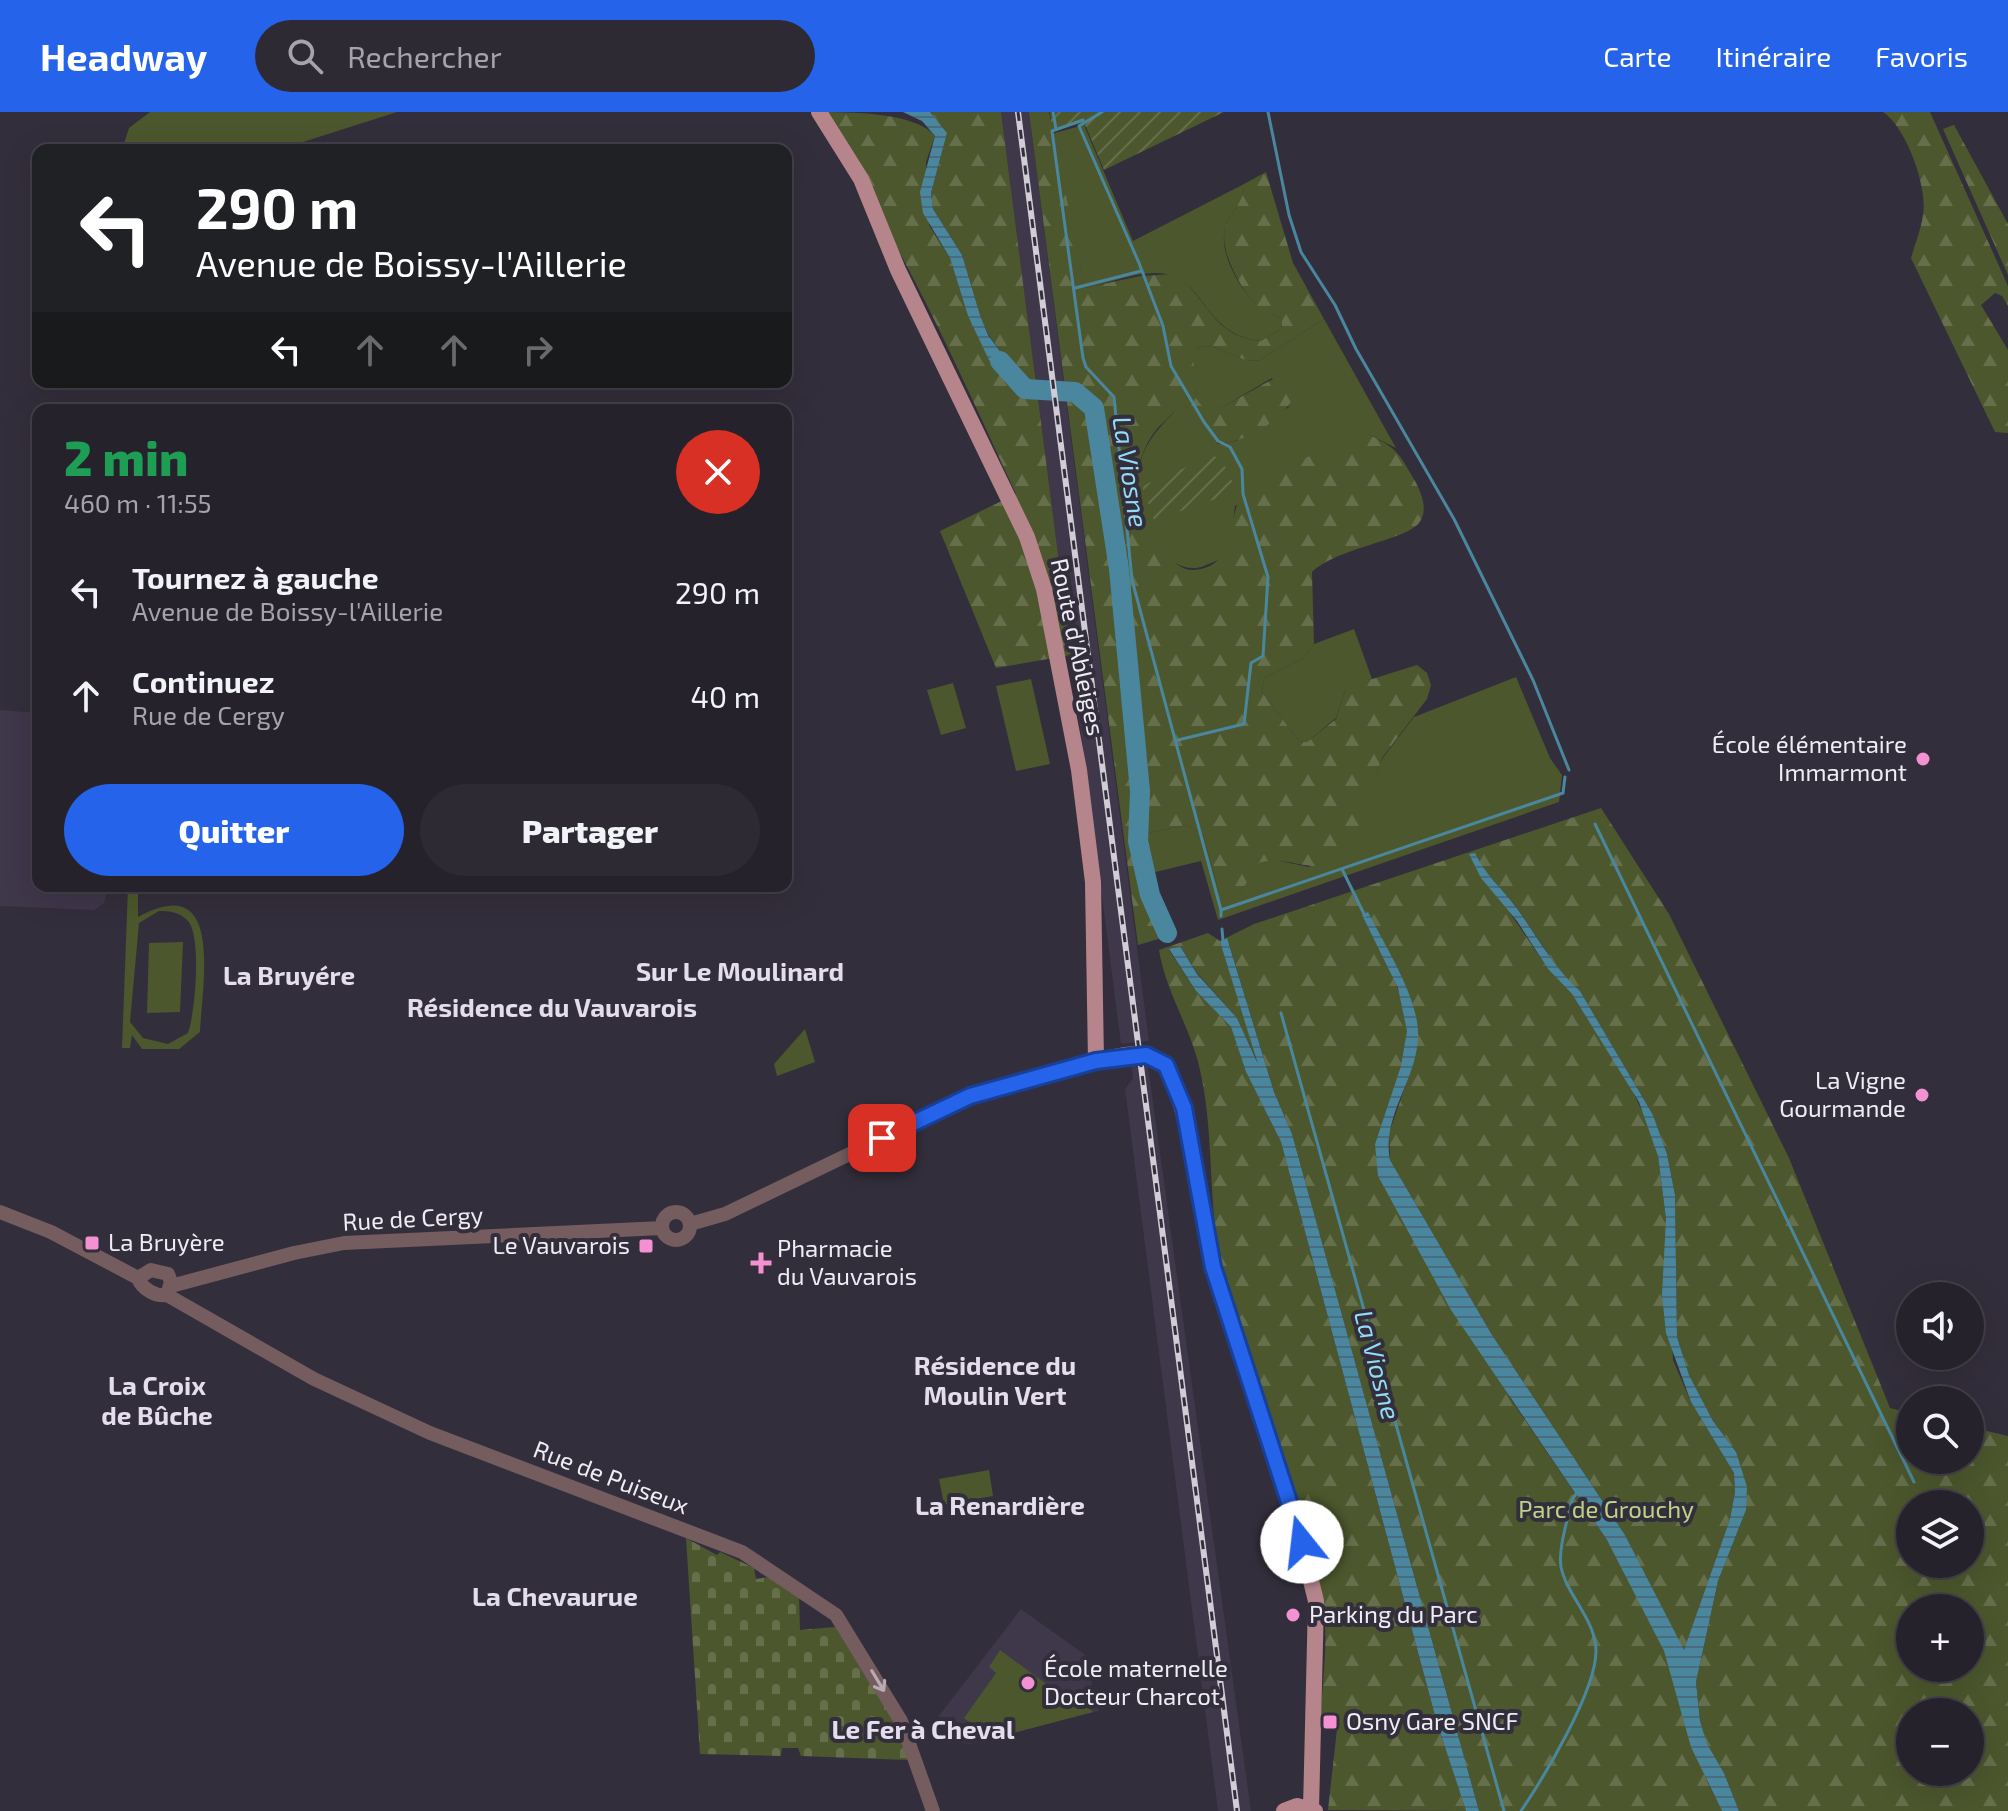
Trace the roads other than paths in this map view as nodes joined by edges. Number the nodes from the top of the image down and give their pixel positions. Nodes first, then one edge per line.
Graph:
1 (810, 112) edge
2 (819, 112) edge
3 (879, 227) junction
4 (1096, 1061) junction
5 (0, 1212) edge
6 (138, 1278) junction
7 (169, 1291) junction
8 (1313, 1810) edge
9 (933, 1811) edge
10 (1284, 1811) edge

1 - 3 main road, Route d'Ableiges
2 - 3 main road, Route d'Ableiges
3 - 4 main road, Route d'Ableiges
4 - 7 street, Rue de Cergy
4 - 8 main road
5 - 6 street
6 - 7 street
6 - 7 street
7 -> 9 street, Rue de Puiseux
8 - 10 main road

